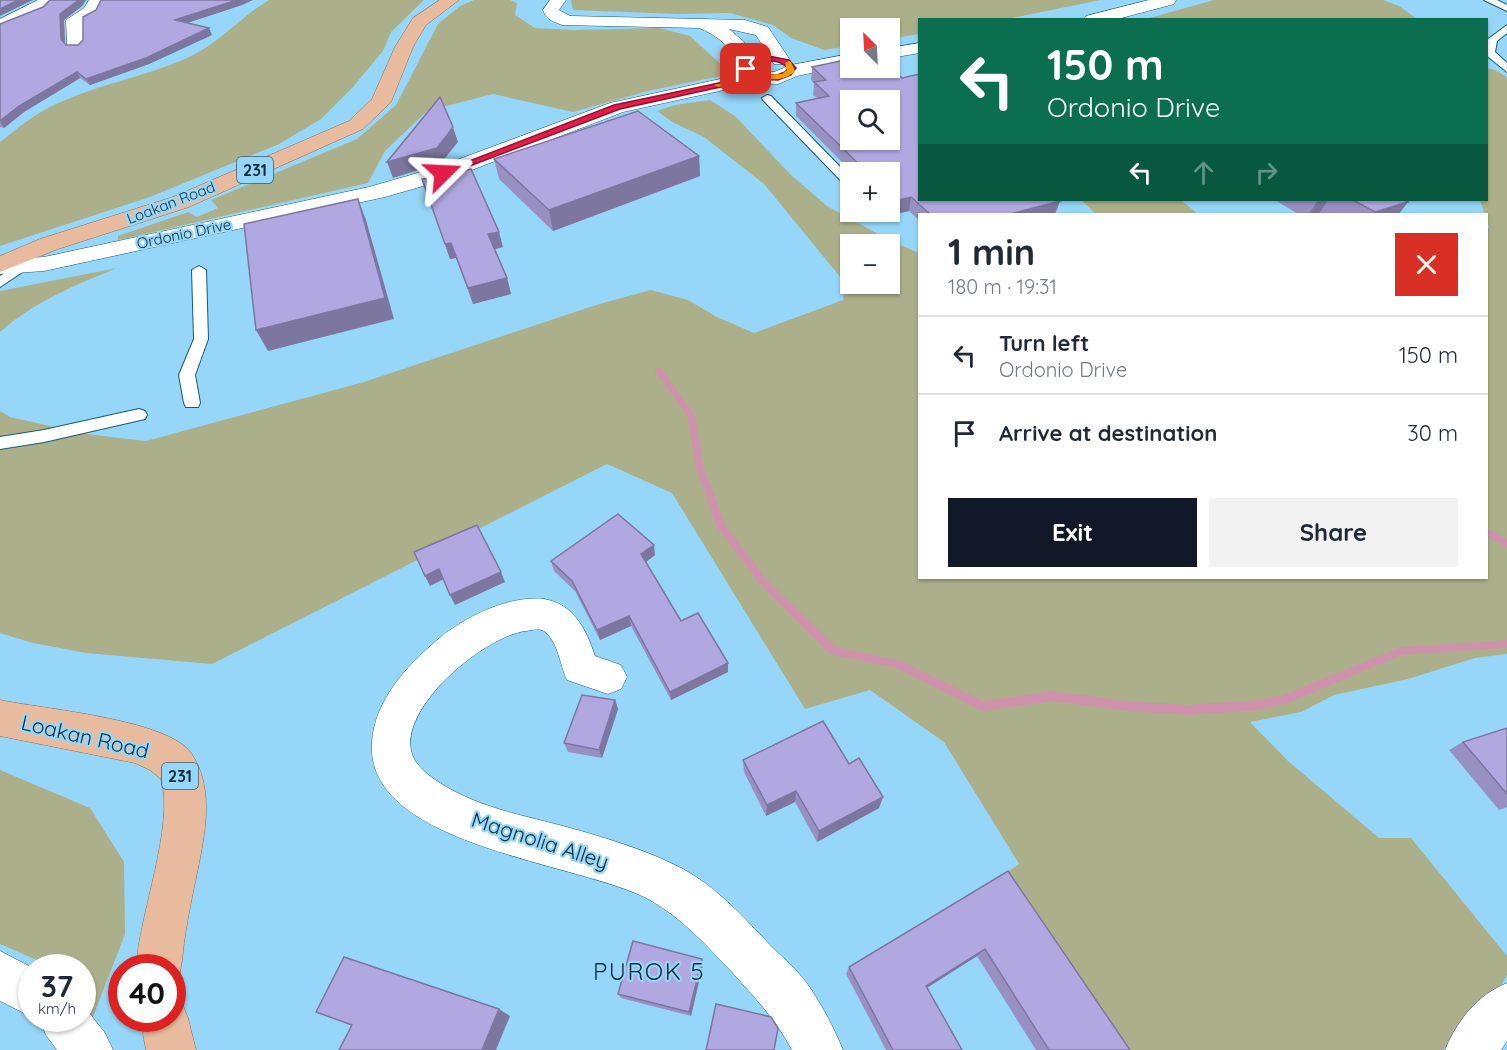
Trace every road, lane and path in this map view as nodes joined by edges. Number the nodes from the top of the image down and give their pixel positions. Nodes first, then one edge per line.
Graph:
1 (48, 0) edge
2 (97, 0) edge
3 (451, 0) edge
4 (558, 0) edge
5 (1168, 0) edge
6 (1490, 0) edge
7 (1507, 8) edge
8 (1100, 18) edge
9 (692, 22) junction
10 (0, 26) edge
11 (1507, 28) edge
12 (76, 45) edge
13 (918, 48) edge
14 (900, 51) edge
15 (840, 61) edge
16 (786, 65) junction
17 (1507, 69) edge
18 (753, 70) junction
19 (767, 98) dead end
20 (840, 173) edge
21 (8, 266) edge
22 (199, 270) dead end
23 (0, 284) edge
24 (192, 403) dead end
25 (139, 415) dead end
26 (0, 443) edge
27 (608, 677) dead end
28 (0, 718) edge
29 (160, 954) edge
30 (0, 975) edge
31 (18, 985) edge
32 (1507, 1007) edge
33 (74, 1032) edge
34 (167, 1032) edge
35 (88, 1050) edge
36 (171, 1050) edge
37 (818, 1050) edge
38 (1470, 1050) edge

1 - 10 street
2 - 12 street
3 - 21 main road, Loakan Road / 231
4 - 9 street
5 - 8 street
6 - 7 lane
9 - 16 street
9 - 18 street
11 - 17 lane
13 - 14 street
15 - 16 street, Ordonio Drive
16 - 18 street, Ordonio Drive
18 - 21 street, Ordonio Drive
19 - 20 lane
21 - 23 lane
22 - 24 lane
25 - 26 lane
27 - 37 street, Magnolia Alley
28 - 29 main road, Loakan Road / 231
30 - 31 street
32 - 38 street
33 - 35 street
34 - 36 main road

